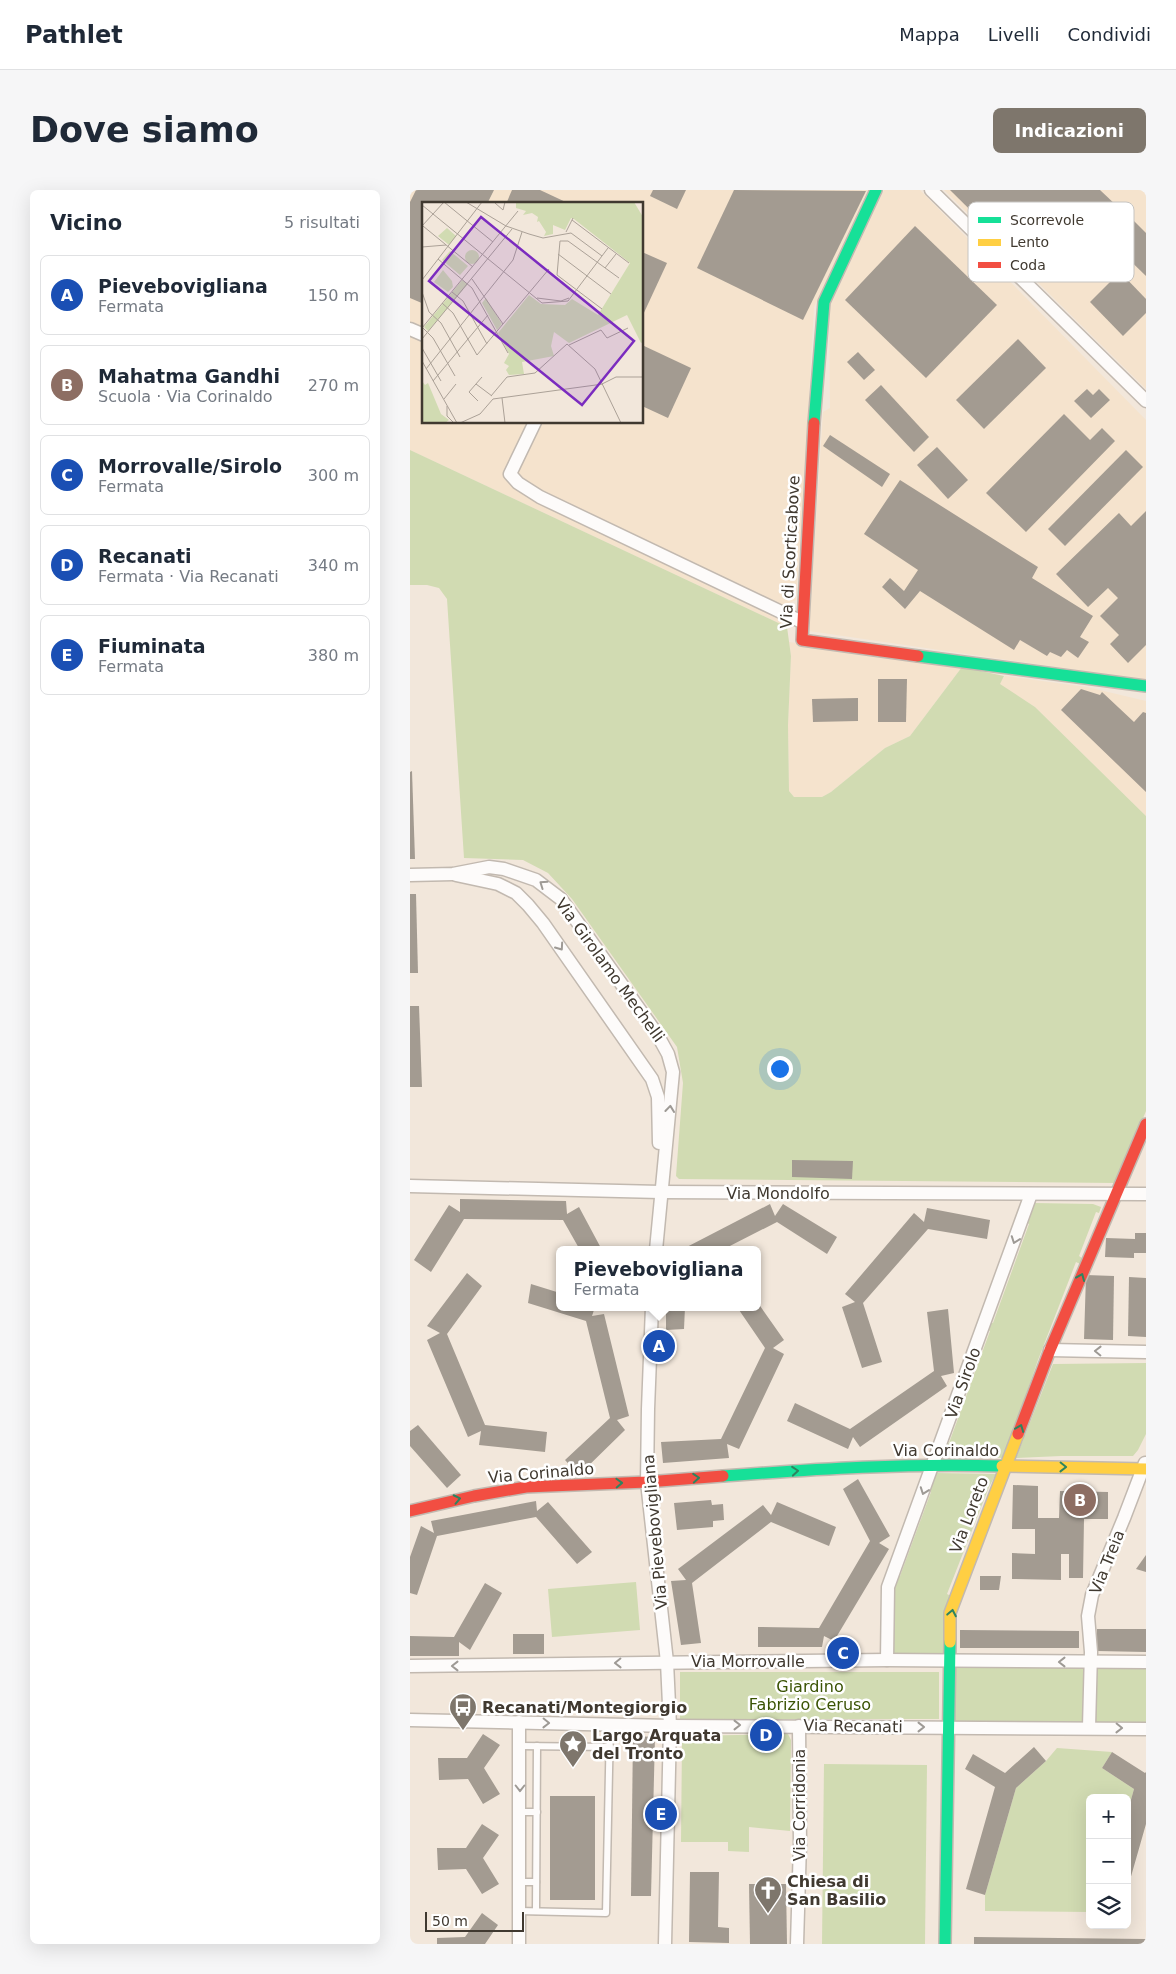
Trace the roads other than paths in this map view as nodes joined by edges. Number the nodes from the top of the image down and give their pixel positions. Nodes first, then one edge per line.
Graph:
1 (876, 190) edge
2 (931, 190) edge
3 (968, 226) edge
4 (1025, 282) edge
5 (410, 329) edge
6 (422, 334) edge
7 (1146, 401) edge
8 (533, 424) edge
9 (802, 622) junction
10 (1146, 686) edge
11 (453, 874) junction
12 (410, 875) edge
13 (1146, 1124) edge
14 (410, 1186) edge
15 (660, 1192) junction
16 (1032, 1194) junction
17 (1115, 1194) junction
18 (1146, 1194) edge
19 (656, 1246) edge
20 (652, 1311) edge
21 (1050, 1350) junction
22 (1146, 1352) edge
23 (934, 1464) junction
24 (1005, 1466) junction
25 (1145, 1466) edge
26 (647, 1482) junction
27 (410, 1511) edge
28 (887, 1660) junction
29 (949, 1661) junction
30 (667, 1662) junction
31 (1090, 1662) junction
32 (1146, 1662) edge
33 (410, 1666) edge
34 (410, 1720) edge
35 (519, 1722) junction
36 (610, 1724) junction
37 (670, 1726) junction
38 (799, 1726) junction
39 (948, 1727) junction
40 (1089, 1727) junction
41 (1146, 1729) edge
42 (520, 1746) junction
43 (537, 1746) junction
44 (610, 1747) junction
45 (520, 1812) junction
46 (537, 1812) junction
47 (520, 1882) junction
48 (536, 1882) junction
49 (520, 1911) junction
50 (536, 1911) junction
51 (519, 1944) edge
52 (665, 1944) edge
53 (797, 1944) edge
54 (945, 1944) edge

1 - 9 street, Via di Scorticabove
2 - 3 street
4 - 7 street
5 - 6 street
8 - 9 street
9 - 10 street, Via di Scorticabove
11 - 12 street, Via Girolamo Mechelli
11 -> 15 street, Via Girolamo Mechelli
15 -> 11 street, Via Girolamo Mechelli
13 - 17 street, Via Loreto
14 - 15 street, Via Mondolfo
15 - 16 street, Via Mondolfo
15 - 19 street
16 - 17 street, Via Mondolfo
16 -> 23 street, Via Sirolo
17 - 18 street, Via Mondolfo
21 -> 17 street, Via Loreto
20 - 26 street, Via Pievebovigliana
22 -> 21 street
24 -> 21 street, Via Loreto
23 - 24 street, Via Corinaldo
26 -> 23 street, Via Corinaldo
23 -> 28 street, Via Sirolo
24 -> 25 street, Via Corinaldo
29 -> 24 street, Via Loreto
25 - 31 street, Via Treia
27 -> 26 street, Via Corinaldo
26 - 30 street, Via Pievebovigliana
28 - 29 street, Via Morrovalle
28 - 30 street, Via Morrovalle
31 -> 29 street, Via Morrovalle
29 - 39 street, Via Loreto
30 -> 33 street, Via Morrovalle
30 - 37 street, Via Pievebovigliana
31 - 32 street, Via Morrovalle
31 - 40 street, Via Treia
34 - 35 street, Via Recanati
35 -> 36 street, Via Recanati
35 - 42 street
36 - 37 street, Via Recanati
36 - 44 lane
37 -> 38 street, Via Recanati
37 - 52 street, Via Pievebovigliana
38 -> 39 street, Via Recanati
38 - 53 street, Via Corridonia
39 - 40 street, Via Recanati
39 - 54 street, Via Loreto
40 -> 41 street, Via Recanati
42 - 43 lane
42 -> 45 street
43 - 44 lane
43 - 46 lane
44 - 50 lane
45 - 46 lane
45 - 47 street
46 - 48 lane
47 - 48 lane
47 - 49 street
48 - 50 lane
49 - 50 lane
49 - 51 street

